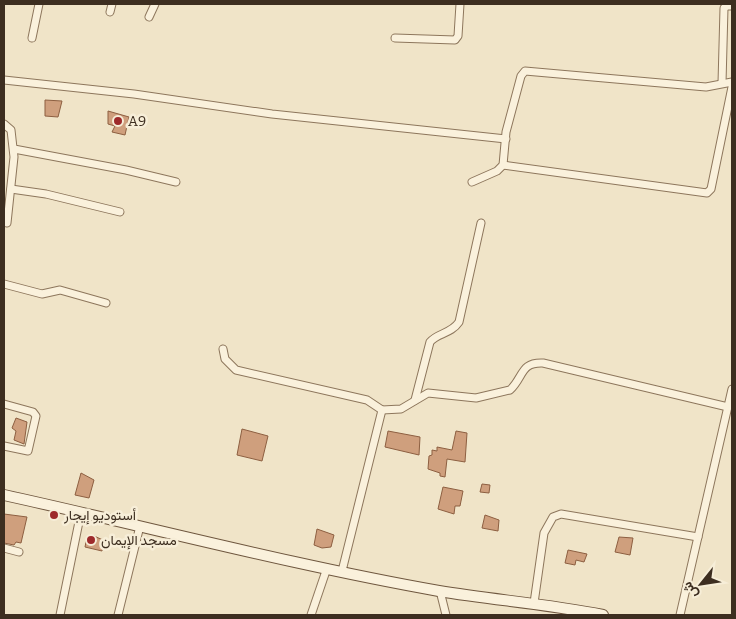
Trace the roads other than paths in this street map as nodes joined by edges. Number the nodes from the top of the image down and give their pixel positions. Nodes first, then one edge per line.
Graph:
1 (39, 4) edge
2 (112, 4) edge
3 (155, 4) edge
4 (460, 4) edge
5 (732, 6) edge
6 (110, 12) dead end
7 (149, 17) dead end
8 (32, 38) dead end
9 (395, 38) dead end
10 (4, 80) edge
11 (732, 82) edge
12 (722, 83) junction
13 (732, 87) edge
14 (4, 124) edge
15 (506, 139) junction
16 (14, 149) junction
17 (503, 165) junction
18 (176, 182) dead end
19 (472, 182) dead end
20 (11, 189) junction
21 (120, 212) dead end
22 (482, 223) dead end
23 (7, 224) dead end
24 (4, 284) edge
25 (106, 303) dead end
26 (223, 349) dead end
27 (732, 389) edge
28 (415, 400) junction
29 (4, 404) edge
30 (728, 407) junction
31 (382, 410) junction
32 (729, 419) edge
33 (4, 446) edge
34 (4, 495) edge
35 (81, 512) junction
36 (140, 526) junction
37 (698, 537) junction
38 (4, 548) edge
39 (19, 552) dead end
40 (327, 568) junction
41 (342, 571) junction
42 (440, 591) junction
43 (534, 603) junction
44 (60, 615) edge
45 (118, 615) edge
46 (311, 615) edge
47 (446, 615) edge
48 (603, 615) edge
49 (680, 615) edge

1 - 8 street
2 - 6 street
3 - 7 street
4 - 9 street
5 - 12 street
10 - 15 street
11 - 12 street
12 - 15 street
13 - 17 street
14 - 16 street
15 - 17 street
16 - 18 street
16 - 20 street
17 - 19 street
20 - 21 street
20 - 23 street
22 - 28 street
24 - 25 street
26 - 31 street
27 - 30 street
28 - 30 street
28 - 31 street
29 - 33 street
30 - 32 street
31 - 41 street
32 - 37 street
34 - 35 street
35 - 36 street
35 - 44 street
36 - 40 street
36 - 45 street
37 - 43 street
37 - 49 street
38 - 39 street
40 - 41 street
40 - 46 street
41 - 42 street
42 - 43 street
42 - 47 street
43 - 48 street

